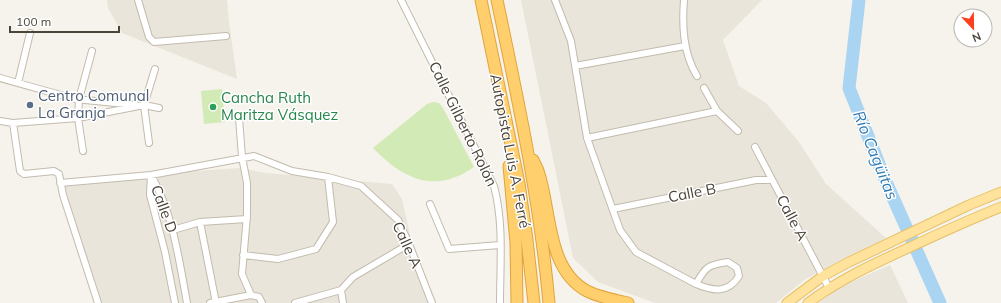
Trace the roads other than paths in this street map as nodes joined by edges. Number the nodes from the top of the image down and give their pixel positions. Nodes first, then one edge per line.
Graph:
1 (138, 0) edge
2 (401, 0) edge
3 (481, 0) edge
4 (497, 0) edge
5 (555, 0) edge
6 (684, 0) edge
7 (30, 33) dead end
8 (226, 36) dead end
9 (685, 46) junction
10 (92, 51) dead end
11 (575, 66) junction
12 (154, 69) dead end
13 (696, 76) dead end
14 (0, 78) edge
15 (18, 83) junction
16 (704, 88) dead end
17 (79, 99) junction
18 (144, 105) junction
19 (159, 108) dead end
20 (717, 111) junction
21 (504, 117) junction
22 (78, 118) junction
23 (240, 118) dead end
24 (0, 121) edge
25 (13, 123) junction
26 (738, 131) dead end
27 (587, 138) junction
28 (149, 143) dead end
29 (526, 143) junction
30 (755, 147) dead end
31 (83, 150) dead end
32 (242, 157) junction
33 (151, 175) junction
34 (328, 178) junction
35 (772, 180) junction
36 (60, 183) junction
37 (1001, 192) edge
38 (430, 204) dead end
39 (1001, 207) edge
40 (613, 209) junction
41 (247, 219) junction
42 (200, 222) junction
43 (173, 230) junction
44 (409, 244) junction
45 (500, 245) junction
46 (243, 254) junction
47 (823, 276) junction
48 (696, 284) junction
49 (829, 288) junction
50 (341, 290) junction
51 (251, 295) junction
52 (214, 302) edge
53 (98, 303) edge
54 (175, 303) edge
55 (187, 303) edge
56 (262, 303) edge
57 (295, 303) edge
58 (343, 303) edge
59 (432, 303) edge
60 (500, 303) edge
61 (517, 303) edge
62 (534, 303) edge
63 (548, 303) edge
64 (628, 303) edge
65 (787, 303) edge
66 (808, 303) edge

1 - 8 street
2 - 45 street, Calle Gilberto Rolón
3 - 21 highway, Autopista Luis A. Ferré
4 - 29 highway, Autopista Luis A. Ferré
5 - 11 street
6 - 9 street
7 - 15 street
9 - 11 street
9 - 13 street
10 - 17 street
11 - 27 street
12 - 18 street
14 - 15 street
15 - 17 street
16 - 20 street
17 - 18 street
17 - 22 street
18 - 19 street
18 - 22 street
18 - 28 street
20 - 26 street
20 - 27 street
21 - 61 highway
21 - 62 highway, Autopista Luis A. Ferré
22 - 25 street
22 - 31 street
23 - 32 street
24 - 25 street
25 - 36 street
27 - 40 street
29 - 63 highway, Autopista Luis A. Ferré
29 - 64 highway
30 - 35 street, Calle A
32 - 33 street, Calle A
32 - 34 street, Calle A
32 - 41 street
33 - 36 street, Calle A
33 - 43 street, Calle D
33 - 54 street, Calle D
34 - 44 street, Calle A
34 - 46 street
35 - 40 street, Calle B
35 - 47 street, Calle A
36 - 53 street
37 - 47 main road
38 - 45 street
39 - 49 main road
40 - 48 street
41 - 42 street
41 - 46 street
42 - 43 street
42 - 52 street
43 - 55 street, Calle D
44 - 50 street
44 - 59 street, Calle A
45 - 60 street, Calle Gilberto Rolón
46 - 51 street
47 - 49 street, Calle A
47 - 65 main road
48 - 48 street
49 - 66 main road
50 - 57 street
50 - 58 street
51 - 52 street
51 - 56 street

